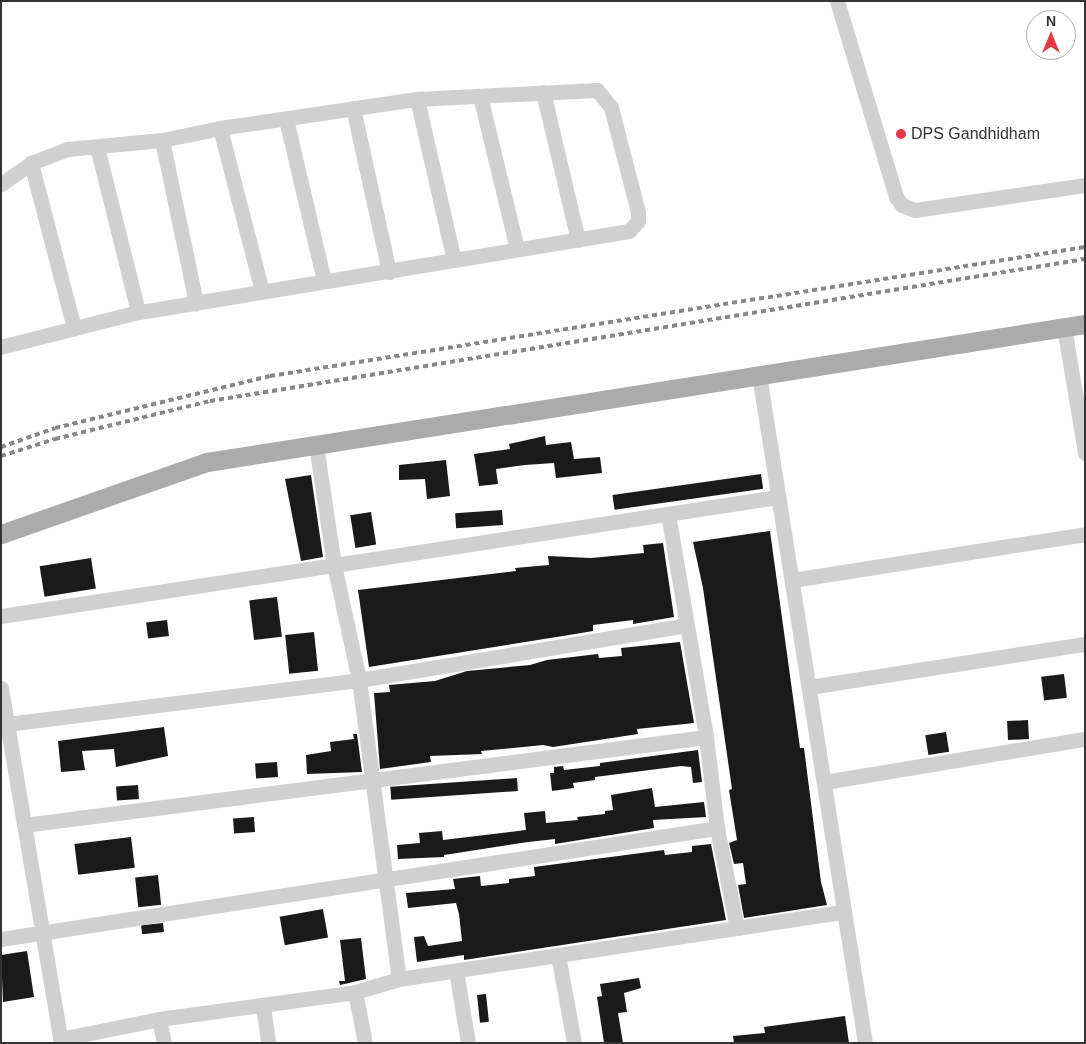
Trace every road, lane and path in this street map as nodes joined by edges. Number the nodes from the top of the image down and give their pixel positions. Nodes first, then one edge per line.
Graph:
1 (837, 1) edge
2 (543, 92) junction
3 (480, 96) junction
4 (417, 99) junction
5 (353, 108) junction
6 (286, 119) junction
7 (220, 128) junction
8 (162, 140) junction
9 (97, 146) junction
10 (31, 163) junction
11 (1, 184) edge
12 (1085, 186) edge
13 (578, 240) junction
14 (517, 249) junction
15 (454, 260) junction
16 (389, 272) junction
17 (324, 281) junction
18 (262, 292) junction
19 (196, 303) junction
20 (138, 312) junction
21 (1085, 324) edge
22 (1064, 327) junction
23 (74, 328) junction
24 (1, 347) edge
25 (759, 374) junction
26 (316, 445) junction
27 (1085, 452) edge
28 (778, 497) junction
29 (668, 514) junction
30 (1, 534) edge
31 (1085, 534) edge
32 (334, 565) junction
33 (792, 580) junction
34 (1, 616) edge
35 (686, 625) junction
36 (1085, 644) edge
37 (360, 680) junction
38 (808, 686) junction
39 (1, 688) edge
40 (7, 724) junction
41 (706, 737) junction
42 (1085, 739) edge
43 (375, 778) junction
44 (824, 782) junction
45 (24, 825) junction
46 (717, 828) junction
47 (385, 880) junction
48 (844, 912) junction
49 (737, 928) junction
50 (43, 932) junction
51 (1, 938) edge
52 (558, 955) junction
53 (456, 971) junction
54 (399, 979) junction
55 (356, 992) junction
56 (263, 1006) junction
57 (159, 1019) junction
58 (61, 1041) edge
59 (164, 1043) edge
60 (268, 1043) edge
61 (365, 1043) edge
62 (468, 1043) edge
63 (574, 1043) edge
64 (865, 1043) edge

1 - 12 street
2 - 3 street
2 - 13 street
2 - 13 street
3 - 4 street
3 - 14 street
4 - 5 street
4 - 15 street
5 - 6 street
5 - 16 street
6 - 7 street
6 - 17 street
7 - 8 street
7 - 18 street
8 - 9 street
8 - 19 street
9 - 10 street
9 - 20 street
10 - 11 street
10 - 23 street
13 - 14 street
14 - 15 street
15 - 16 street
16 - 17 street
17 - 18 street
18 - 19 street
19 - 20 street
20 - 23 street
21 - 22 main road
22 - 25 main road
22 - 27 street
23 - 24 street
25 - 26 main road
25 - 28 street
26 - 30 main road
26 - 32 street
28 - 29 street
28 - 33 street
29 - 32 street
29 - 35 street
31 - 33 street
32 - 34 street
32 - 37 street
33 - 38 street
35 - 37 street
35 - 41 street
36 - 38 street
37 - 40 street
37 - 43 street
38 - 44 street
39 - 40 street
40 - 45 street
41 - 43 street
41 - 46 street
42 - 44 street
43 - 45 street
43 - 47 street
44 - 48 street
45 - 50 street
46 - 47 street
46 - 49 street
47 - 50 street
47 - 54 street
48 - 49 street
48 - 64 street
49 - 52 street
50 - 51 street
50 - 58 street
52 - 53 street
52 - 63 street
53 - 54 street
53 - 62 street
54 - 55 street
55 - 56 street
55 - 61 street
56 - 57 street
56 - 60 street
57 - 58 street
57 - 59 street

